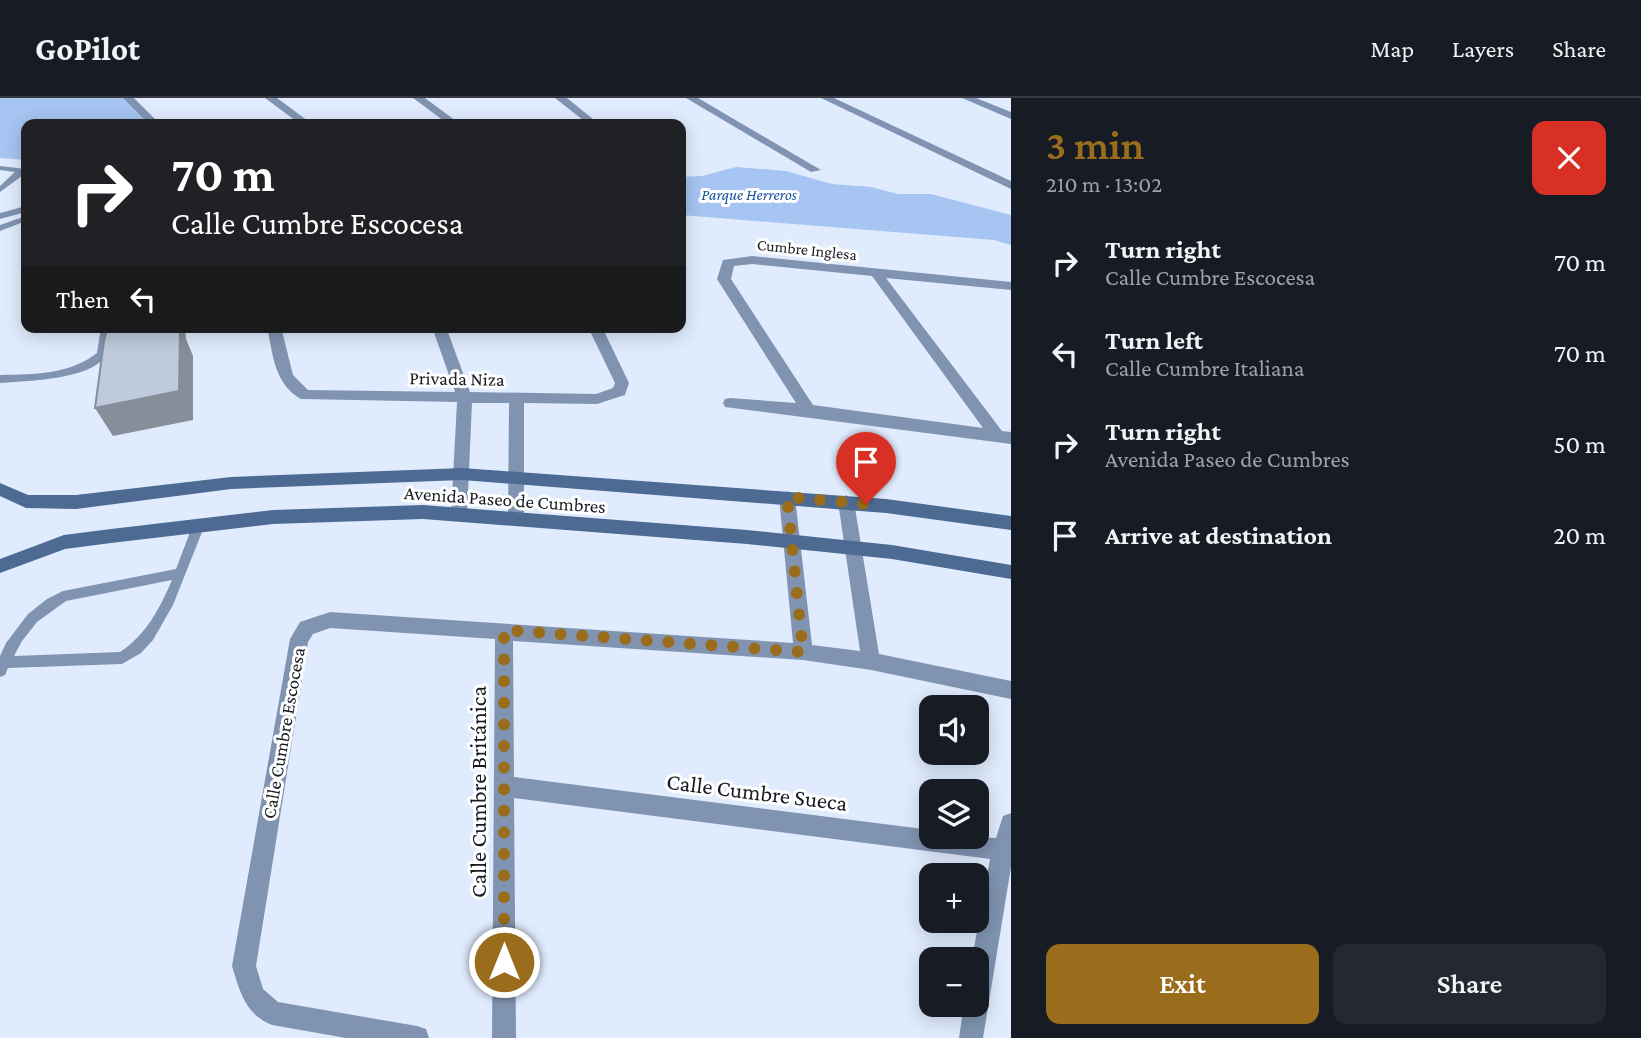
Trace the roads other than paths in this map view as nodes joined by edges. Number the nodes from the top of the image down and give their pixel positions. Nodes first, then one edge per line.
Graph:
1 (128, 98) edge
2 (270, 98) edge
3 (418, 98) edge
4 (560, 98) edge
5 (691, 98) edge
6 (826, 98) edge
7 (967, 98) edge
8 (1011, 116) edge
9 (150, 119) edge
10 (300, 119) edge
11 (448, 119) edge
12 (587, 119) edge
13 (0, 168) edge
14 (815, 170) dead end
15 (21, 171) edge
16 (21, 173) edge
17 (1011, 185) edge
18 (0, 190) edge
19 (21, 210) edge
20 (0, 216) edge
21 (21, 220) edge
22 (0, 228) edge
23 (876, 273) junction
24 (1011, 286) edge
25 (105, 333) edge
26 (275, 333) edge
27 (441, 333) edge
28 (598, 333) edge
29 (0, 379) edge
30 (464, 397) junction
31 (517, 398) junction
32 (730, 403) dead end
33 (808, 410) junction
34 (1003, 436) edge
35 (462, 474) junction
36 (518, 476) junction
37 (0, 489) edge
38 (787, 497) junction
39 (846, 502) junction
40 (459, 514) junction
41 (516, 519) junction
42 (1011, 523) edge
43 (198, 527) junction
44 (792, 542) junction
45 (853, 548) junction
46 (0, 566) edge
47 (1011, 572) edge
48 (180, 573) junction
49 (504, 630) junction
50 (803, 652) junction
51 (871, 661) junction
52 (2, 667) edge
53 (1011, 690) edge
54 (504, 786) junction
55 (1011, 824) edge
56 (1003, 850) junction
57 (986, 947) edge
58 (974, 1017) edge
59 (417, 1038) edge
60 (504, 1038) edge
61 (971, 1038) edge

1 - 9 street
2 - 10 street
3 - 11 street
4 - 12 street
5 - 14 street
6 - 17 street
7 - 8 street
13 - 15 lane
16 - 18 lane
19 - 20 lane
21 - 22 lane
23 - 24 street, Cumbre Inglesa
23 - 33 street, Cumbre Inglesa
23 - 34 street
25 - 29 lane
26 - 30 street, Privada Niza
27 - 30 street
28 - 31 street, Privada Niza
30 - 31 street, Privada Niza
30 - 35 street
31 - 36 street
32 - 33 street
33 - 34 street
35 - 36 street, Avenida Paseo de Cumbres
35 - 37 street, Avenida Paseo de Cumbres
35 - 40 street
36 - 38 street, Avenida Paseo de Cumbres
36 - 41 street
38 - 39 street, Avenida Paseo de Cumbres
38 - 44 street
39 - 42 street, Avenida Paseo de Cumbres
39 - 45 street
40 - 41 street, Avenida Paseo de Cumbres
40 - 43 street, Avenida Paseo de Cumbres
41 - 44 street, Avenida Paseo de Cumbres
43 - 46 street, Avenida Paseo de Cumbres
43 - 48 lane
44 - 45 street, Avenida Paseo de Cumbres
44 - 50 street
45 - 47 street, Avenida Paseo de Cumbres
45 - 51 street
48 - 52 lane
48 - 52 lane
49 - 50 street, Calle Cumbre Escocesa
49 - 54 street, Calle Cumbre Británica
49 - 59 street, Calle Cumbre Escocesa
50 - 51 street, Calle Cumbre Escocesa
51 - 53 street, Calle Cumbre Escocesa
54 - 56 street, Calle Cumbre Sueca
54 - 60 street, Calle Cumbre Británica
55 - 56 street
56 - 57 street
58 - 61 street

